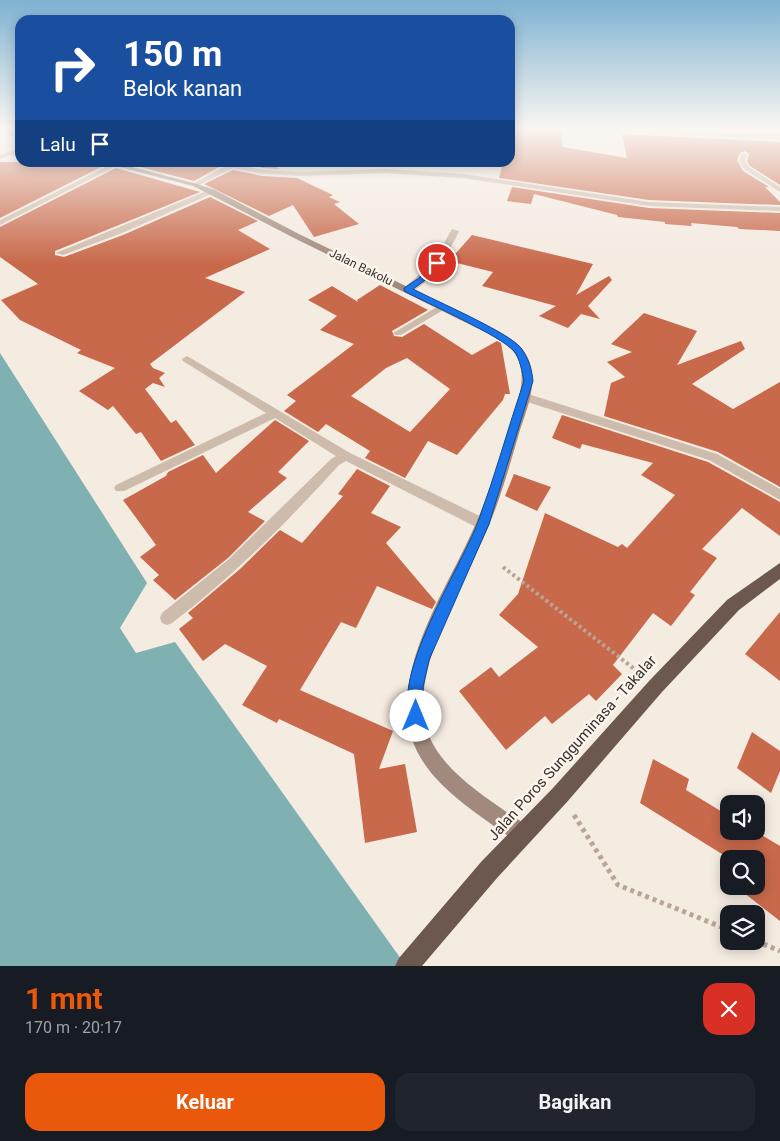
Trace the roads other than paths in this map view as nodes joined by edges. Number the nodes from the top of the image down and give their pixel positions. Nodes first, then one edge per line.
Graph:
1 (92, 173) edge
2 (159, 173) edge
3 (219, 173) edge
4 (283, 173) edge
5 (326, 173) edge
6 (417, 173) edge
7 (754, 173) edge
8 (203, 181) junction
9 (780, 190) edge
10 (212, 192) junction
11 (780, 209) edge
12 (0, 223) edge
13 (455, 231) dead end
14 (60, 253) dead end
15 (409, 288) junction
16 (442, 307) junction
17 (398, 333) dead end
18 (187, 359) dead end
19 (528, 398) junction
20 (274, 413) junction
21 (346, 456) junction
22 (120, 488) dead end
23 (780, 495) edge
24 (483, 524) junction
25 (780, 570) edge
26 (167, 618) dead end
27 (522, 834) junction
28 (407, 966) edge

1 - 12 street
2 - 8 main road, Jalan Bakolu
3 - 8 street
4 - 5 street
6 - 11 street
7 - 9 street
8 - 10 main road, Jalan Bakolu
10 - 14 street
10 - 15 main road, Jalan Bakolu
13 - 15 street
15 - 16 main road, Jalan Bakolu
16 - 17 street
16 - 19 main road, Jalan Bakolu
18 - 20 street
19 - 23 street
19 - 24 main road, Jalan Bakolu
20 - 21 street
20 - 22 street
21 - 24 street
21 - 26 street
24 - 27 main road, Jalan Bakolu
25 - 27 highway, Jalan Poros Sungguminasa - Takalar
27 - 28 highway, Jalan Poros Sungguminasa - Takalar

